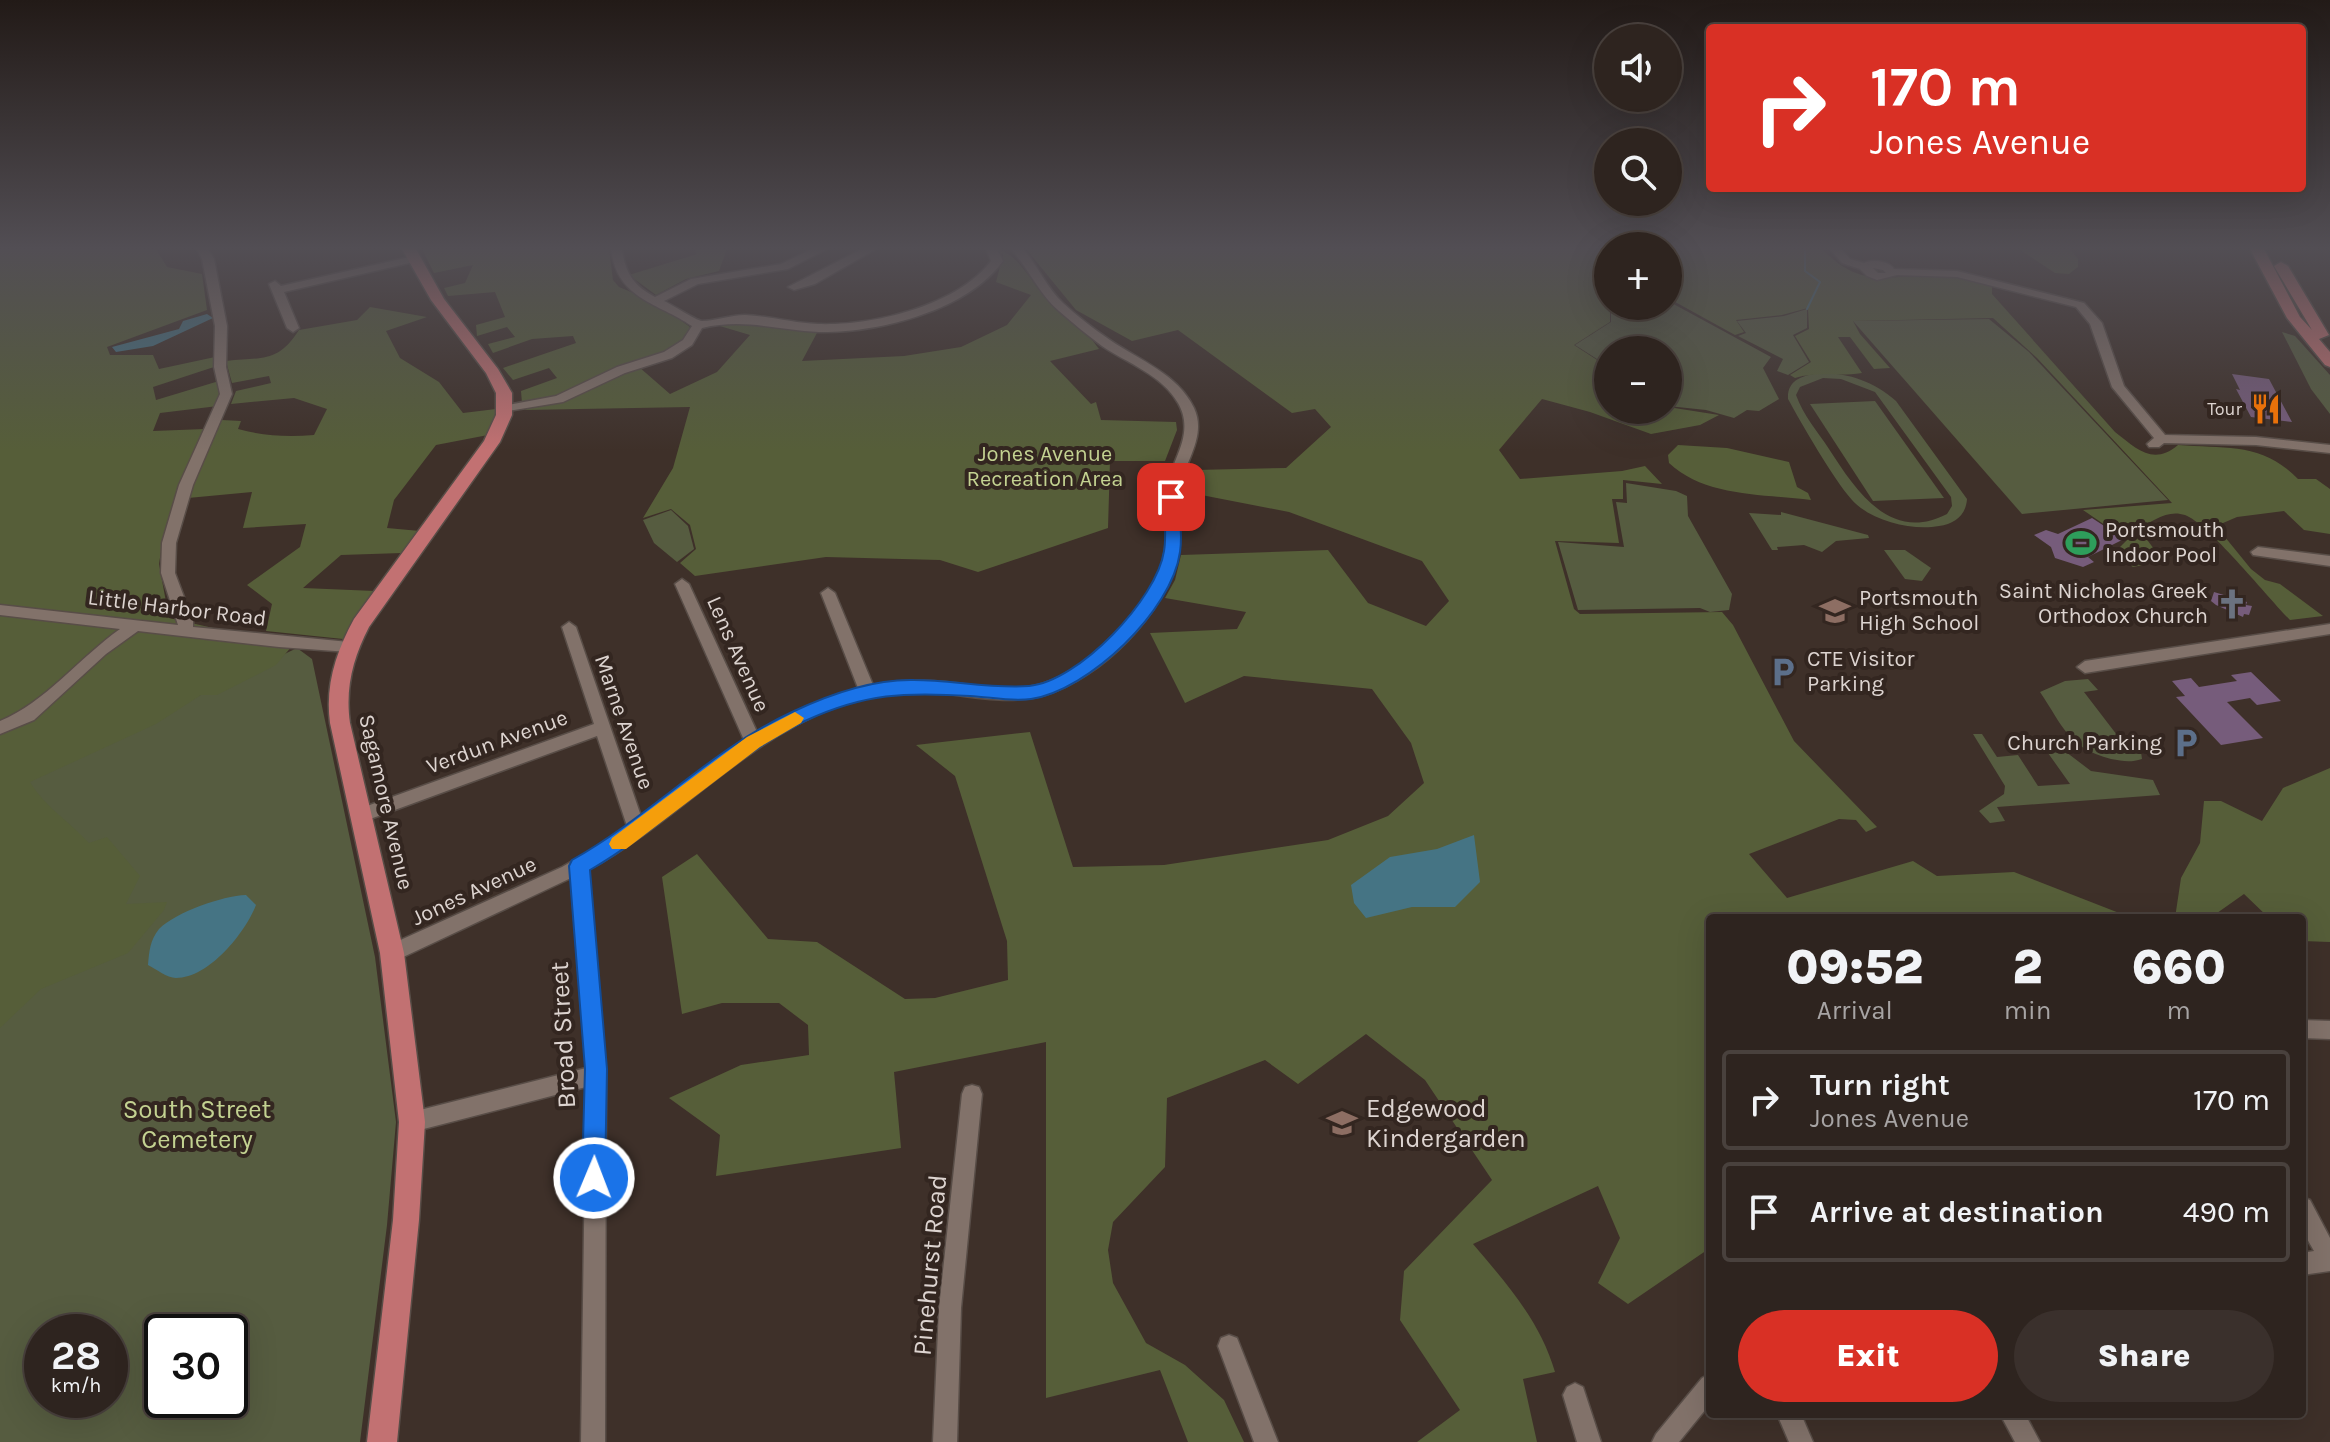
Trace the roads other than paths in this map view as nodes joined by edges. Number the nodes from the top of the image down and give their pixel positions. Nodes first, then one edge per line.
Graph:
1 (219, 316) edge
2 (288, 316) edge
3 (450, 316) edge
4 (684, 316) edge
5 (889, 316) edge
6 (1073, 316) edge
7 (2090, 316) edge
8 (2293, 316) edge
9 (2310, 316) edge
10 (698, 325) junction
11 (293, 328) dead end
12 (2330, 344) edge
13 (2330, 362) edge
14 (506, 409) junction
15 (2330, 449) edge
16 (2258, 552) dead end
17 (2330, 561) edge
18 (682, 584) dead end
19 (828, 593) dead end
20 (0, 610) edge
21 (135, 626) junction
22 (569, 627) dead end
23 (185, 629) junction
24 (2330, 629) edge
25 (349, 647) junction
26 (2085, 667) dead end
27 (867, 690) junction
28 (603, 727) junction
29 (0, 728) edge
30 (753, 742) junction
31 (362, 815) junction
32 (637, 830) junction
33 (579, 866) junction
34 (392, 953) junction
35 (2306, 1029) edge
36 (2330, 1030) edge
37 (596, 1075) junction
38 (972, 1094) dead end
39 (412, 1122) junction
40 (2306, 1215) edge
41 (2330, 1260) edge
42 (2306, 1263) edge
43 (1229, 1346) dead end
44 (1706, 1391) edge
45 (1575, 1395) dead end
46 (1791, 1418) edge
47 (2014, 1418) edge
48 (382, 1442) edge
49 (593, 1442) edge
50 (945, 1442) edge
51 (1266, 1442) edge
52 (1589, 1442) edge
53 (1664, 1442) edge
54 (1801, 1442) edge
55 (2028, 1442) edge

1 - 23 street
2 - 11 street
3 - 14 main road
4 - 10 street
5 - 10 street
6 - 27 street, Jones Avenue
7 - 15 street
8 - 13 main road
9 - 12 main road
10 - 14 street
14 - 25 main road, Sagamore Avenue
16 - 17 street
18 - 30 street, Lens Avenue
19 - 27 street
20 - 21 street, Little Harbor Road
21 - 23 street, Little Harbor Road
21 - 29 street
22 - 28 street, Marne Avenue
23 - 25 street, Little Harbor Road
24 - 26 street
25 - 31 main road, Sagamore Avenue
27 - 30 street, Jones Avenue
28 - 31 street, Verdun Avenue
28 - 32 street, Marne Avenue
30 - 32 street, Jones Avenue
31 - 34 main road, Sagamore Avenue
32 - 33 street, Jones Avenue
33 - 34 street, Jones Avenue
33 - 37 street, Broad Street
34 - 39 main road, Sagamore Avenue
35 - 36 street
37 - 39 street
37 - 49 street, Broad Street
38 - 50 street, Pinehurst Road
39 - 48 main road, Sagamore Avenue
40 - 41 street
41 - 42 street
43 - 51 street
44 - 53 street
45 - 52 street
46 - 54 street
47 - 55 street

